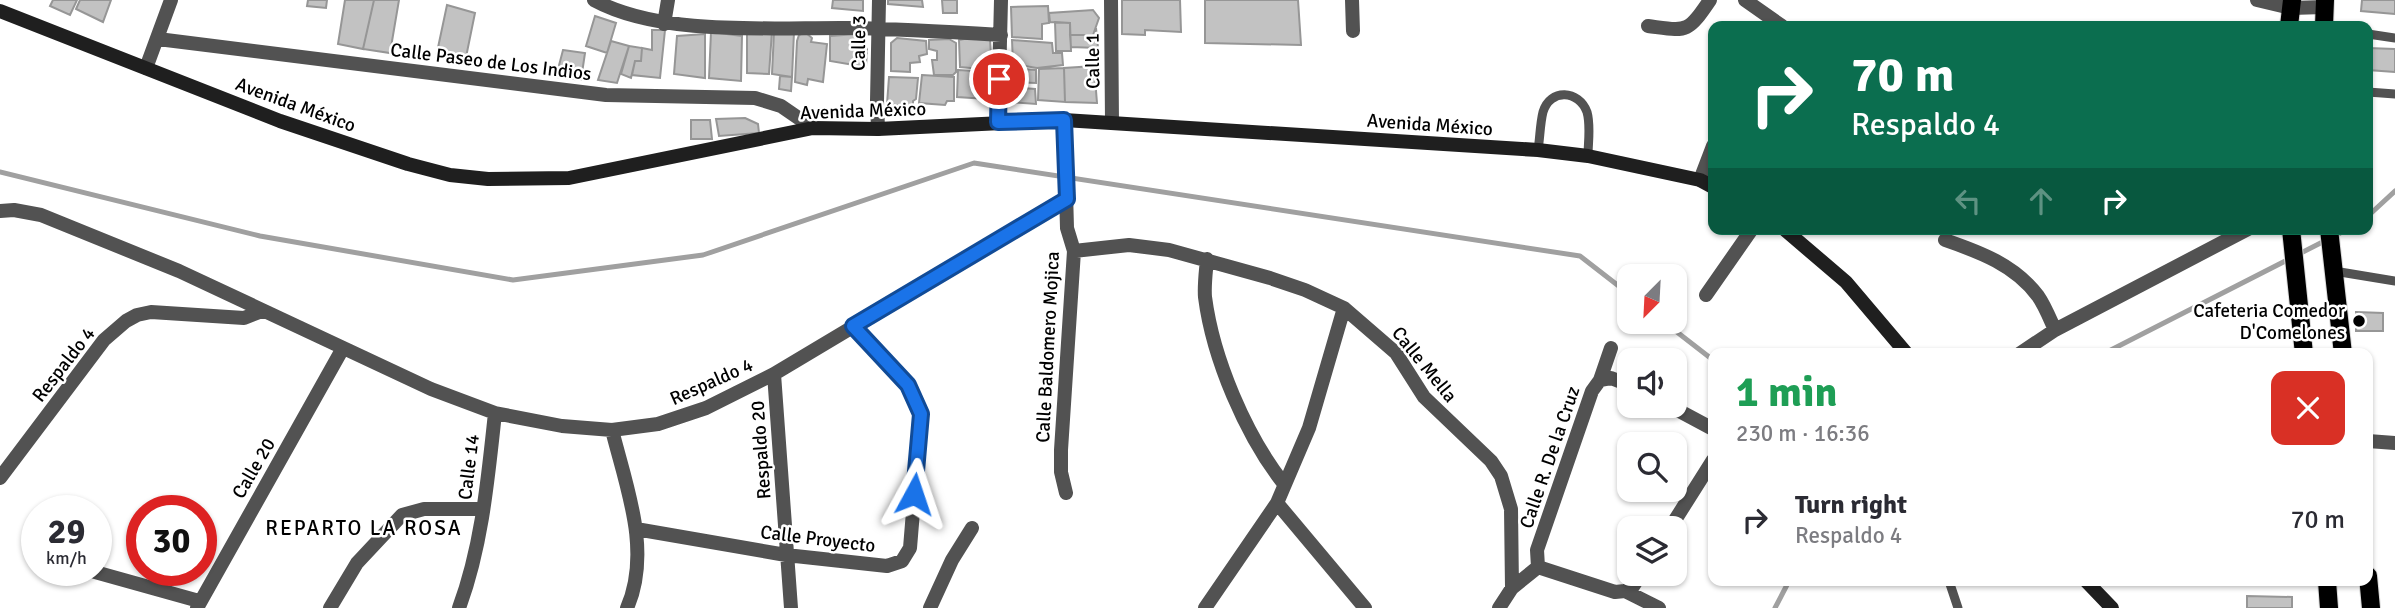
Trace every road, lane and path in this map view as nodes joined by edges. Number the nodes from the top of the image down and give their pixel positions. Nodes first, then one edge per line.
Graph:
1 (4, 0) edge
2 (171, 0) edge
3 (594, 0) edge
4 (668, 0) edge
5 (879, 0) edge
6 (1001, 0) edge
7 (1111, 0) edge
8 (1352, 0) edge
9 (1710, 0) edge
10 (1745, 0) edge
11 (2257, 0) edge
12 (2292, 4) edge
13 (2324, 4) edge
14 (0, 11) edge
15 (1775, 21) edge
16 (664, 24) junction
17 (1648, 26) dead end
18 (877, 28) junction
19 (1353, 31) dead end
20 (1000, 35) junction
21 (2373, 35) edge
22 (2395, 38) edge
23 (158, 39) junction
24 (146, 68) junction
25 (2373, 92) edge
26 (2395, 94) edge
27 (1064, 120) junction
28 (998, 122) junction
29 (1112, 122) junction
30 (813, 128) junction
31 (878, 129) junction
32 (1538, 150) junction
33 (1588, 156) junction
34 (1707, 183) edge
35 (1067, 199) junction
36 (0, 211) edge
37 (1748, 235) edge
38 (1791, 235) edge
39 (2237, 235) edge
40 (2292, 235) edge
41 (2330, 235) edge
42 (1945, 240) dead end
43 (1074, 251) junction
44 (1207, 259) junction
45 (2334, 271) junction
46 (2395, 281) edge
47 (1706, 295) dead end
48 (1344, 308) junction
49 (262, 311) junction
50 (853, 326) junction
51 (2055, 330) junction
52 (343, 348) junction
53 (1611, 348) dead end
54 (1903, 348) edge
55 (2028, 348) edge
56 (2303, 348) edge
57 (2342, 348) edge
58 (774, 374) junction
59 (1600, 380) junction
60 (1617, 380) edge
61 (495, 413) junction
62 (1687, 415) edge
63 (1708, 426) edge
64 (612, 430) junction
65 (2373, 442) edge
66 (2395, 443) edge
67 (1708, 468) edge
68 (0, 478) edge
69 (1284, 484) junction
70 (1066, 493) dead end
71 (1277, 503) junction
72 (483, 509) junction
73 (1678, 516) edge
74 (972, 528) dead end
75 (636, 529) junction
76 (786, 555) junction
77 (1538, 567) junction
78 (112, 577) edge
79 (1633, 586) edge
80 (1951, 586) edge
81 (2092, 586) edge
82 (2327, 586) edge
83 (2369, 586) edge
84 (1512, 588) junction
85 (1625, 591) junction
86 (198, 604) edge
87 (330, 608) edge
88 (459, 608) edge
89 (627, 608) edge
90 (791, 608) edge
91 (930, 608) edge
92 (1205, 608) edge
93 (1364, 608) edge
94 (1499, 608) edge
95 (1659, 608) edge
96 (1958, 608) edge
97 (2112, 608) edge
98 (2329, 608) edge
99 (2371, 608) edge

1 - 14 street
2 - 23 street
3 - 16 street
4 - 16 street
5 - 18 street, Calle 3
6 - 20 street
7 - 29 street, Calle 1
8 - 19 street
9 - 17 street
10 - 15 street
11 - 12 street
12 - 13 street
14 - 24 street, Avenida México
16 - 18 street
18 - 20 street
18 - 31 street, Calle 3
20 - 28 street
21 - 22 lane
23 - 24 street
23 - 30 street, Calle Paseo de Los Indios
24 - 30 street, Avenida México
25 - 26 lane
27 - 28 street, Avenida México
27 - 29 street, Avenida México
27 - 35 street, Calle Baldomero Mojica
28 - 31 street, Avenida México
29 - 32 street, Avenida México
30 - 31 street, Avenida México
32 - 33 street, Avenida México
32 - 33 lane
33 - 34 street, Avenida México
35 - 43 street, Calle Baldomero Mojica
35 - 50 street, Respaldo 4
36 - 49 street, Respaldo 4
37 - 47 street
38 - 54 street
39 - 51 street
40 - 56 main road
41 - 45 main road
42 - 51 street
43 - 44 street, Calle Mella
43 - 70 street, Calle Baldomero Mojica
44 - 48 street, Calle Mella
44 - 69 street
45 - 46 lane
45 - 57 main road
48 - 69 street
48 - 84 street, Calle Mella
49 - 52 street, Respaldo 4
49 - 68 street, Respaldo 4
50 - 58 street, Respaldo 4
50 - 76 street, Calle Proyecto
51 - 55 street
52 - 61 street, Respaldo 4
52 - 86 street, Calle 20
53 - 59 street, Calle R. De la Cruz
58 - 64 street, Respaldo 4
58 - 76 street, Respaldo 20
59 - 60 street
59 - 77 street, Calle R. De la Cruz
61 - 64 street, Respaldo 4
61 - 72 street, Calle 14
62 - 63 street
64 - 75 street
65 - 66 street
67 - 73 street
69 - 71 street
71 - 92 street
71 - 93 street
72 - 87 street
72 - 88 street, Calle 14
74 - 91 street
75 - 76 street, Calle Proyecto
75 - 89 street
76 - 90 street, Respaldo 20
77 - 84 street
77 - 85 street
78 - 86 street
79 - 85 street
80 - 96 lane
81 - 97 street
82 - 98 main road
83 - 99 main road
84 - 94 street
85 - 95 street

